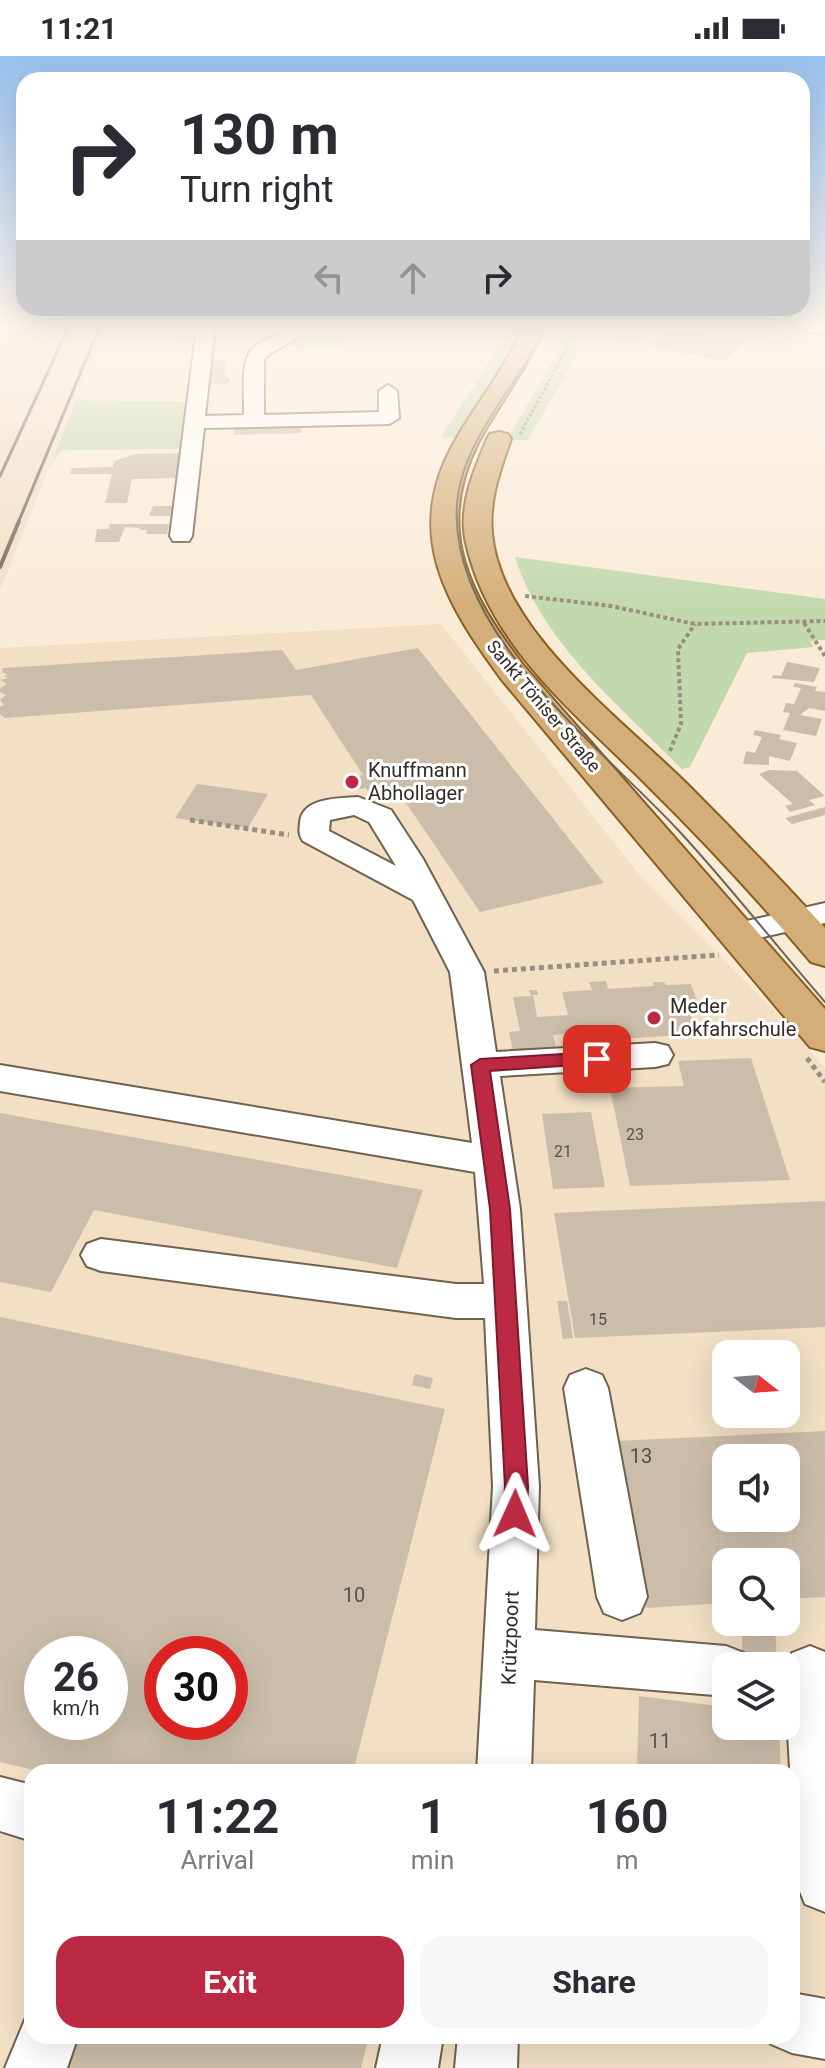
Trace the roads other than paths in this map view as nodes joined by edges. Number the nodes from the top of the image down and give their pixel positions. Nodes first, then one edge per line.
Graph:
1 (325, 420) edge
2 (480, 420) edge
3 (511, 420) edge
4 (196, 422) joint
5 (254, 422) joint
6 (181, 536) dead end
7 (426, 894) junction
8 (810, 916) edge
9 (744, 943) junction
10 (825, 953) edge
11 (825, 1037) edge
12 (655, 1055) dead end
13 (480, 1065) junction
14 (0, 1078) edge
15 (493, 1161) junction
16 (101, 1255) dead end
17 (505, 1301) junction
18 (586, 1388) dead end
19 (622, 1597) dead end
20 (509, 1653) junction
21 (712, 1670) edge
22 (810, 1671) dead end
23 (504, 1764) edge
24 (0, 1804) edge
25 (24, 1811) edge
26 (825, 1884) edge
27 (800, 2024) edge
28 (825, 2029) edge
29 (45, 2044) edge
30 (412, 2044) edge
31 (488, 2044) edge
32 (36, 2068) edge
33 (407, 2068) edge
34 (486, 2068) edge

1 - 5 street
2 - 9 main road, Sankt Töniser Straße
3 - 8 main road, Sankt Töniser Straße
4 - 5 street
4 - 6 street
7 - 7 street, Krützpoort
7 - 13 street, Krützpoort
8 - 9 street
8 - 10 main road, Sankt Töniser Straße
9 - 11 main road, Sankt Töniser Straße
12 - 13 street
13 - 15 street, Krützpoort
14 - 15 street
15 - 17 street, Krützpoort
16 - 17 street
17 - 20 street, Krützpoort
18 - 19 street
20 - 21 street
20 - 23 street, Krützpoort
22 - 26 street
24 - 25 street
27 - 28 street
29 - 32 street
30 - 33 street
31 - 34 street

